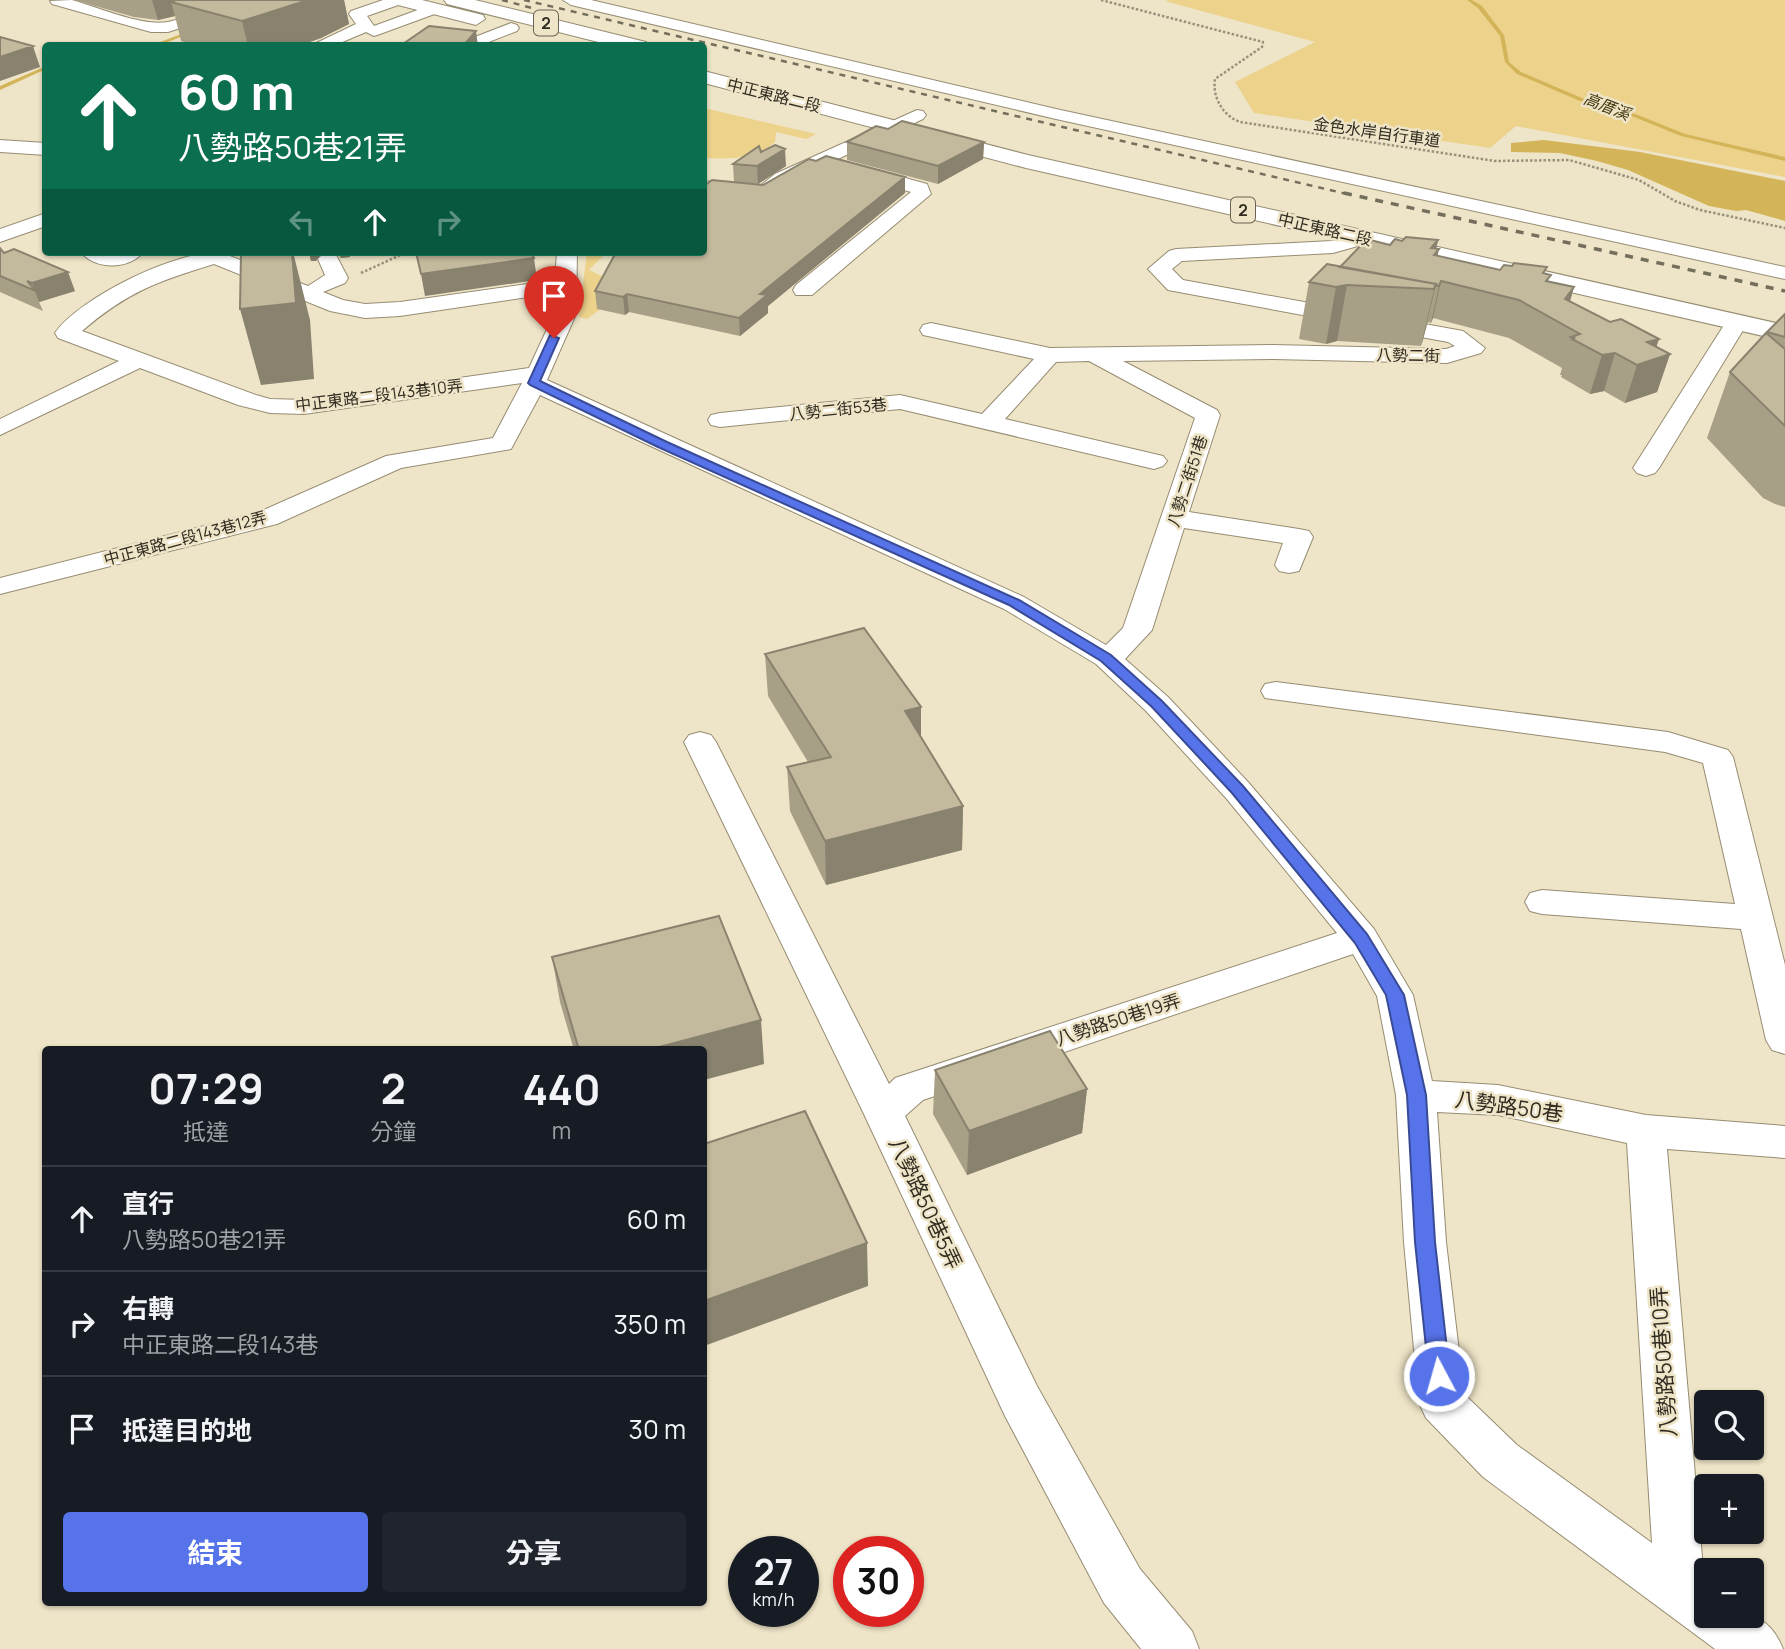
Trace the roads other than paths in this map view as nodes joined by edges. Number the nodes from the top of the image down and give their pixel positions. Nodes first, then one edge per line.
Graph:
1 (250, 0) edge
2 (399, 0) edge
3 (453, 0) edge
4 (571, 0) edge
5 (650, 0) edge
6 (58, 1) edge
7 (434, 9) junction
8 (615, 10) junction
9 (511, 28) junction
10 (481, 40) dead end
11 (333, 42) edge
12 (336, 42) edge
13 (564, 42) edge
14 (623, 42) edge
15 (707, 62) edge
16 (707, 78) edge
17 (907, 120) junction
18 (42, 135) edge
19 (5, 146) edge
20 (42, 149) edge
21 (815, 162) junction
22 (707, 187) edge
23 (42, 221) edge
24 (25, 227) junction
25 (42, 233) edge
26 (0, 236) edge
27 (1365, 238) junction
28 (101, 256) edge
29 (122, 256) edge
30 (218, 256) edge
31 (223, 256) edge
32 (567, 256) edge
33 (330, 259) dead end
34 (1785, 272) edge
35 (566, 285) junction
36 (318, 287) dead end
37 (804, 290) dead end
38 (1785, 312) edge
39 (1737, 322) junction
40 (931, 330) dead end
41 (1785, 333) edge
42 (1050, 355) junction
43 (1093, 355) junction
44 (139, 360) junction
45 (536, 378) junction
46 (720, 420) dead end
47 (988, 423) junction
48 (0, 428) edge
49 (1154, 461) dead end
50 (1646, 468) dead end
51 (1174, 518) junction
52 (1289, 565) dead end
53 (0, 586) edge
54 (1106, 658) junction
55 (1276, 691) dead end
56 (700, 742) dead end
57 (1542, 902) dead end
58 (1754, 918) junction
59 (1361, 938) junction
60 (1785, 1040) edge
61 (1416, 1095) junction
62 (883, 1112) junction
63 (1646, 1131) junction
64 (1785, 1142) edge
65 (1694, 1562) edge
66 (1694, 1603) edge
67 (1728, 1628) edge
68 (1174, 1649) edge
69 (1758, 1649) edge

1 - 6 street
2 - 7 main road, 2
2 - 11 street
3 - 14 main road, 2
4 - 8 street
5 - 8 street
7 - 9 main road, 2
7 - 12 street
8 - 34 street
9 - 10 street
9 - 13 main road, 2
15 - 17 main road, 中正東路二段 / 2
16 - 17 main road, 中正東路二段 / 2
17 - 21 street
17 - 27 main road, 中正東路二段 / 2
17 - 38 main road, 中正東路二段 / 2
18 - 19 street
19 - 20 street
21 - 22 street
21 - 37 street
23 - 24 street
24 - 25 street
24 - 26 street
27 - 39 main road, 中正東路二段 / 2
27 - 43 street, 八勢二街
28 - 29 street
30 - 44 street, 中正東路二段143巷10弄
31 - 35 street
32 - 35 street
33 - 36 street
35 - 45 street
39 - 41 main road, 中正東路二段 / 2
39 - 50 street
40 - 42 street, 八勢二街
42 - 43 street, 八勢二街
42 - 47 street
43 - 51 street, 八勢二街51巷
44 - 45 street, 中正東路二段143巷10弄
44 - 48 street
45 - 53 street, 中正東路二段143巷12弄
45 - 54 street
46 - 47 street, 八勢二街53巷
47 - 49 street, 八勢二街53巷
51 - 52 street
51 - 54 street, 八勢二街51巷
54 - 59 street
55 - 58 street
56 - 62 street, 八勢路50巷5弄
57 - 58 street
58 - 60 street
59 - 61 street
59 - 62 street, 八勢路50巷19弄
61 - 63 street, 八勢路50巷
61 - 66 street
62 - 68 street, 八勢路50巷5弄
63 - 64 street, 八勢路50巷
63 - 65 street, 八勢路50巷10弄
67 - 69 street

